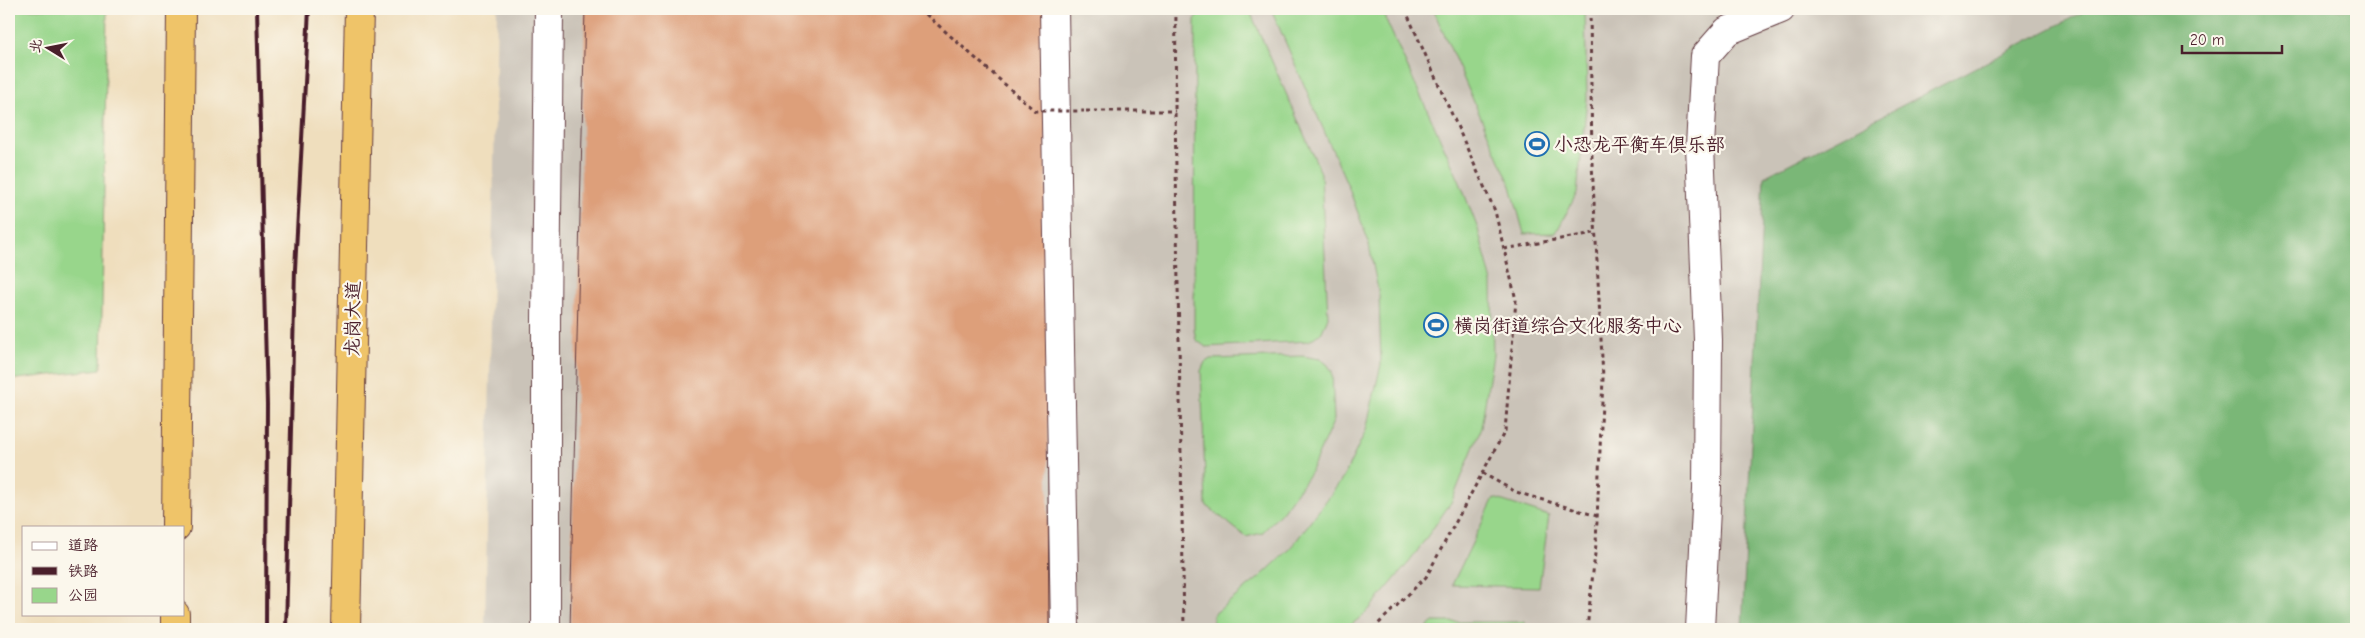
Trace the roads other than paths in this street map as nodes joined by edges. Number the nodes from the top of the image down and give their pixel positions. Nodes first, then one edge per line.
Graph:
1 (181, 9) edge
2 (358, 9) edge
3 (549, 9) edge
4 (1054, 9) edge
5 (1781, 9) edge
6 (176, 526) edge
7 (175, 616) edge
8 (175, 629) edge
9 (346, 629) edge
10 (546, 629) edge
11 (1065, 629) edge
12 (1700, 629) edge

1 - 6 highway
2 - 9 highway, 龙岗大道
3 - 10 street
4 - 11 street
5 - 12 street
7 - 8 highway

